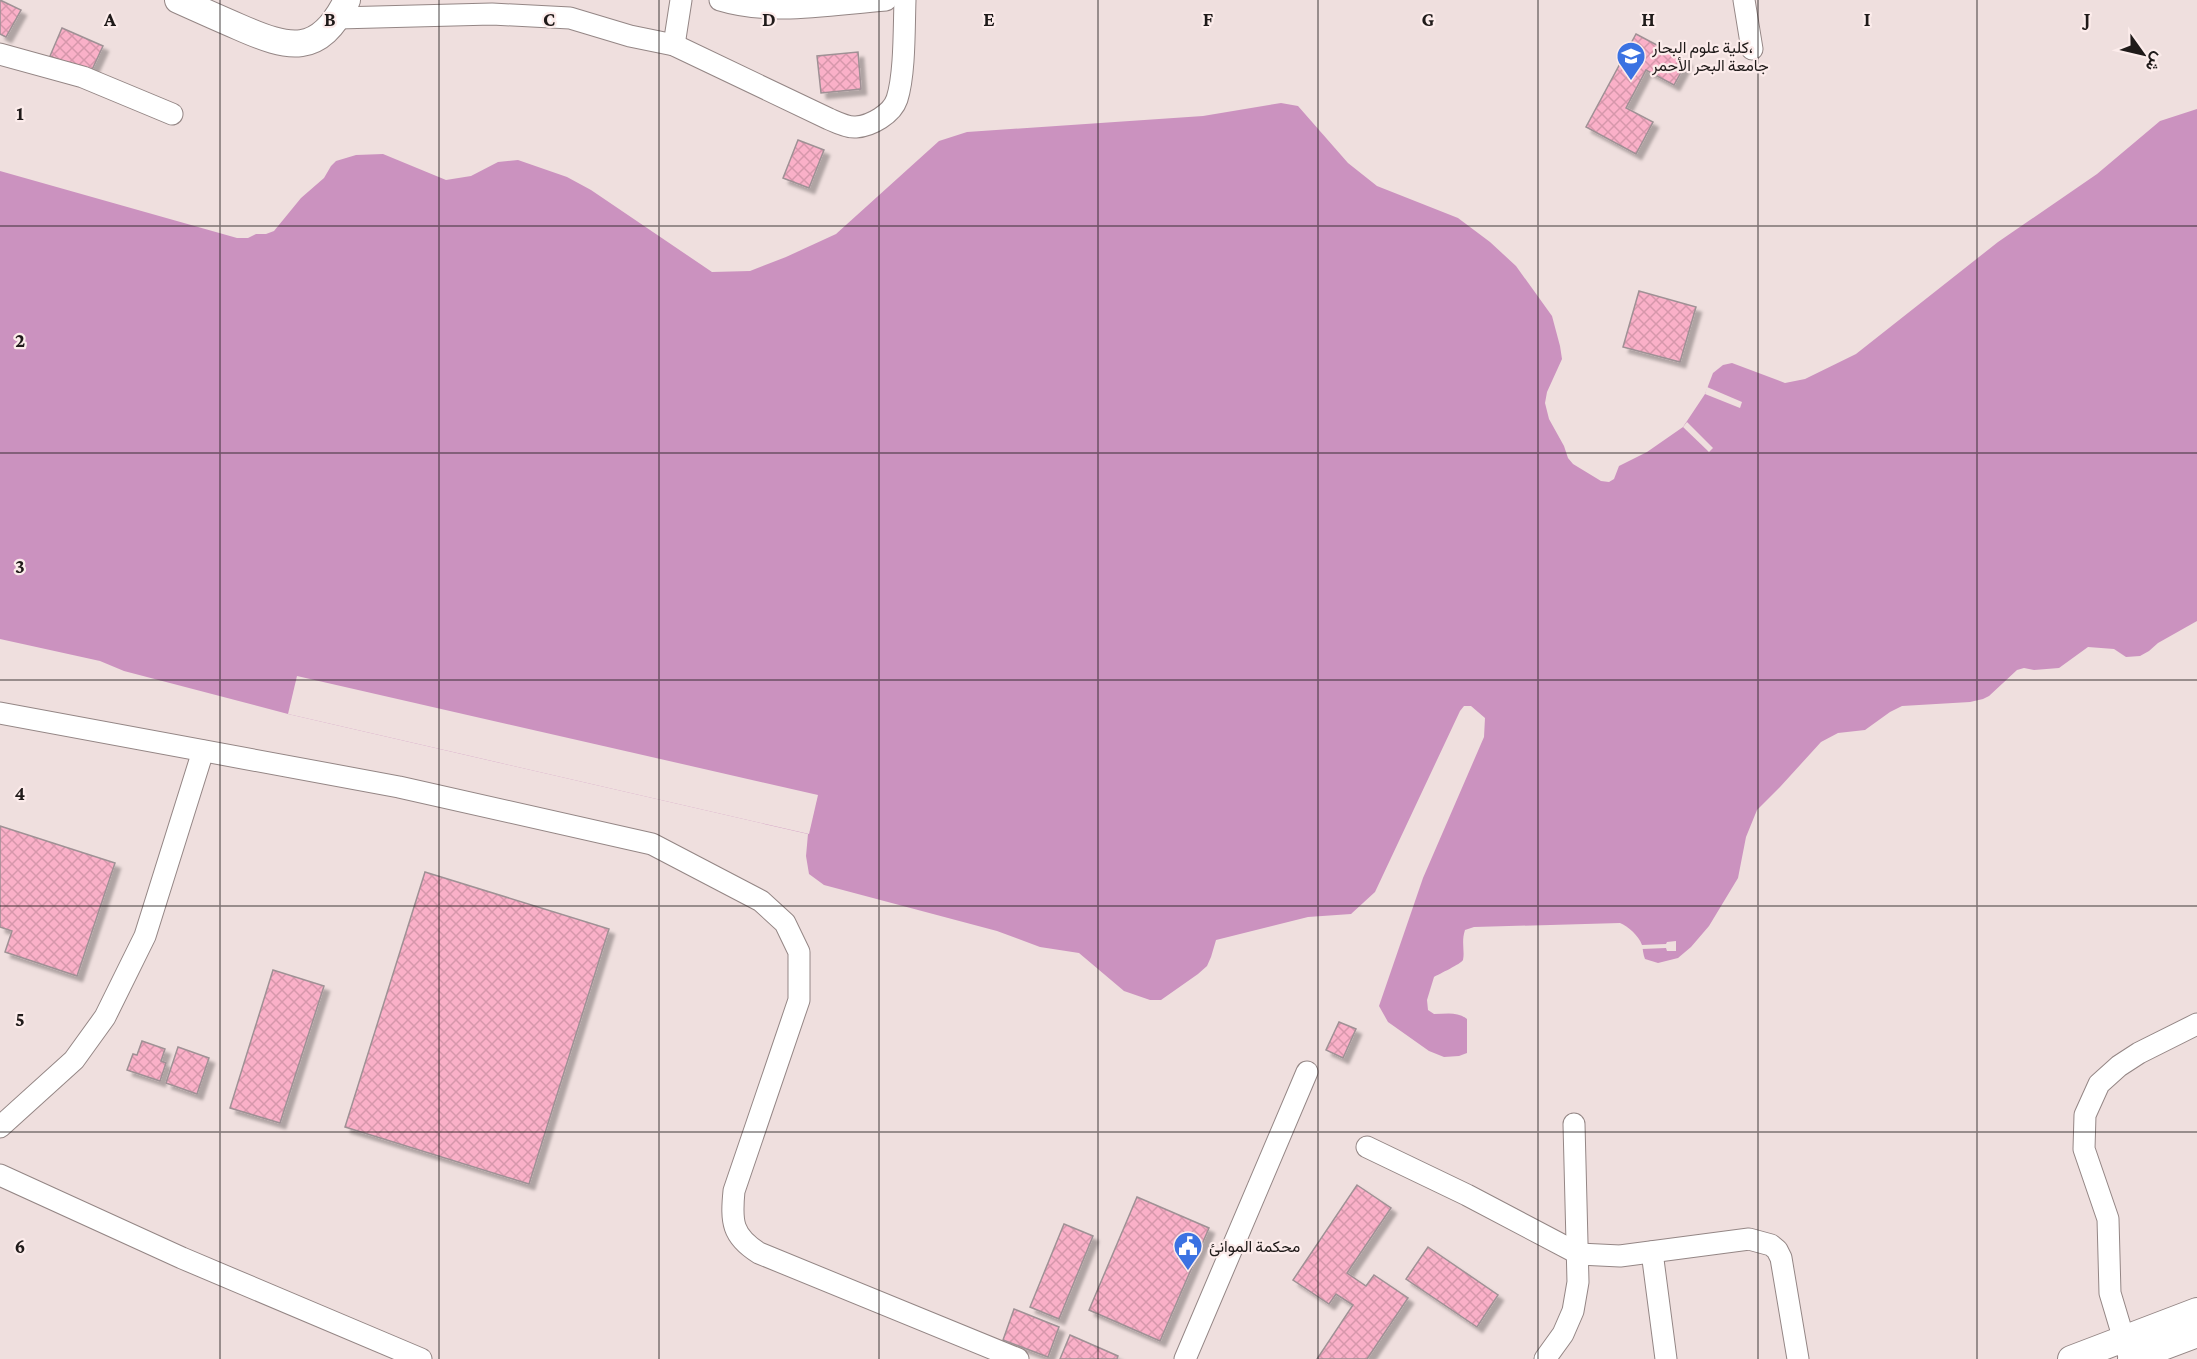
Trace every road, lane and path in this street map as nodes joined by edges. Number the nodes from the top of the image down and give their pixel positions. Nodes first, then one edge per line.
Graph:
1 (178, 0) edge
2 (681, 0) edge
3 (720, 0) edge
4 (886, 0) edge
5 (905, 0) edge
6 (1744, 0) edge
7 (342, 9) edge
8 (674, 45) junction
9 (1752, 49) dead end
10 (0, 54) edge
11 (172, 114) dead end
12 (0, 713) edge
13 (203, 751) junction
14 (2197, 1024) edge
15 (1307, 1072) dead end
16 (1574, 1124) dead end
17 (0, 1126) edge
18 (1367, 1147) dead end
19 (0, 1175) edge
20 (1652, 1252) junction
21 (1579, 1254) junction
22 (2197, 1311) edge
23 (2197, 1334) edge
24 (2128, 1352) edge
25 (421, 1359) edge
26 (1018, 1359) edge
27 (1185, 1359) edge
28 (1545, 1359) edge
29 (1666, 1359) edge
30 (1798, 1359) edge
31 (2071, 1359) edge

1 - 7 main road
2 - 8 street
3 - 4 street
5 - 8 street
6 - 9 street
7 - 8 street
10 - 11 street
12 - 13 street
13 - 17 street
13 - 26 street
14 - 24 street
15 - 27 street
16 - 21 street
18 - 21 street
19 - 25 street
20 - 21 street
20 - 29 street
20 - 30 street
21 - 28 street
22 - 24 main road
23 - 24 main road
24 - 31 main road

